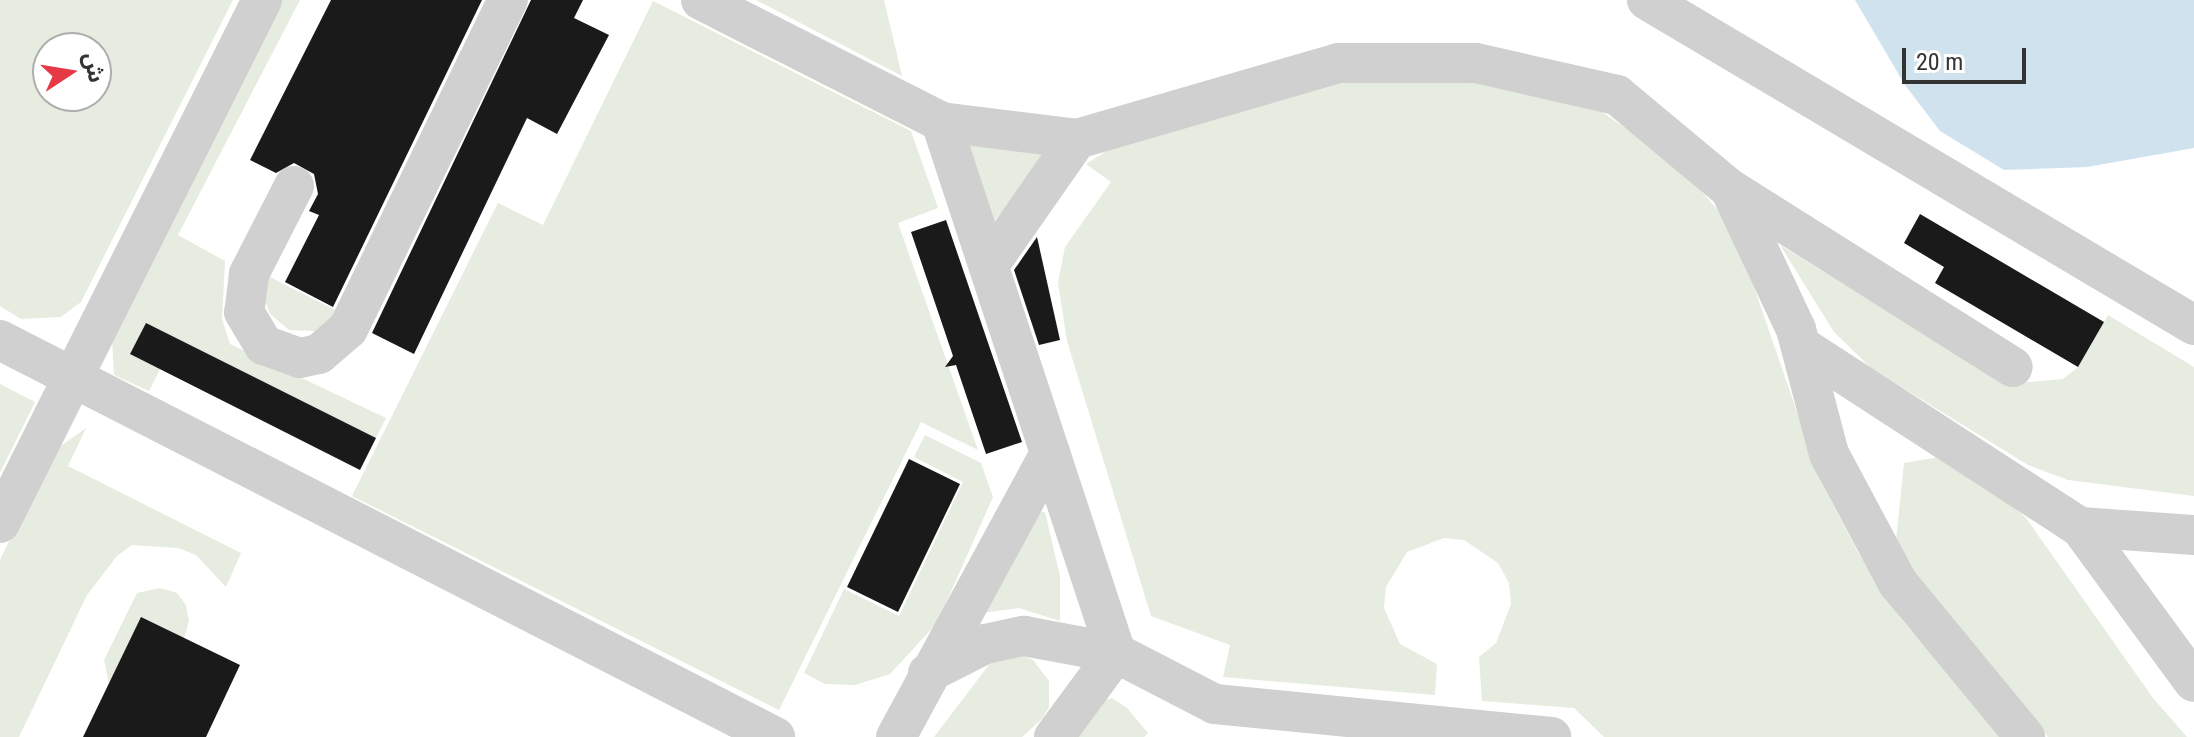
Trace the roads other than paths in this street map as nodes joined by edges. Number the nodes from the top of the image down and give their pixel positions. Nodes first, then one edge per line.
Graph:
1 (262, 0) edge
2 (508, 0) edge
3 (701, 0) edge
4 (1647, 0) edge
5 (941, 122) junction
6 (1077, 139) junction
7 (294, 186) dead end
8 (1730, 189) junction
9 (989, 265) junction
10 (2194, 325) edge
11 (0, 340) edge
12 (1801, 346) junction
13 (2013, 367) dead end
14 (73, 376) junction
15 (1050, 453) junction
16 (0, 523) edge
17 (2080, 527) junction
18 (2194, 535) edge
19 (1116, 653) junction
20 (928, 673) junction
21 (2194, 682) edge
22 (775, 737) edge
23 (896, 737) edge
24 (1054, 737) edge
25 (1551, 737) edge
26 (2025, 737) edge

1 - 14 lane
2 - 7 lane
3 - 5 lane
4 - 10 lane
5 - 6 lane
5 - 9 lane
6 - 8 lane
6 - 9 lane
8 - 12 lane
8 - 13 lane
9 - 15 lane
11 - 14 lane
12 - 17 lane
12 - 26 lane
14 - 16 lane
14 - 22 lane
15 - 19 lane
15 - 20 lane
17 - 18 lane
17 - 21 lane
19 - 20 lane
19 - 24 lane
19 - 25 lane
20 - 23 lane

